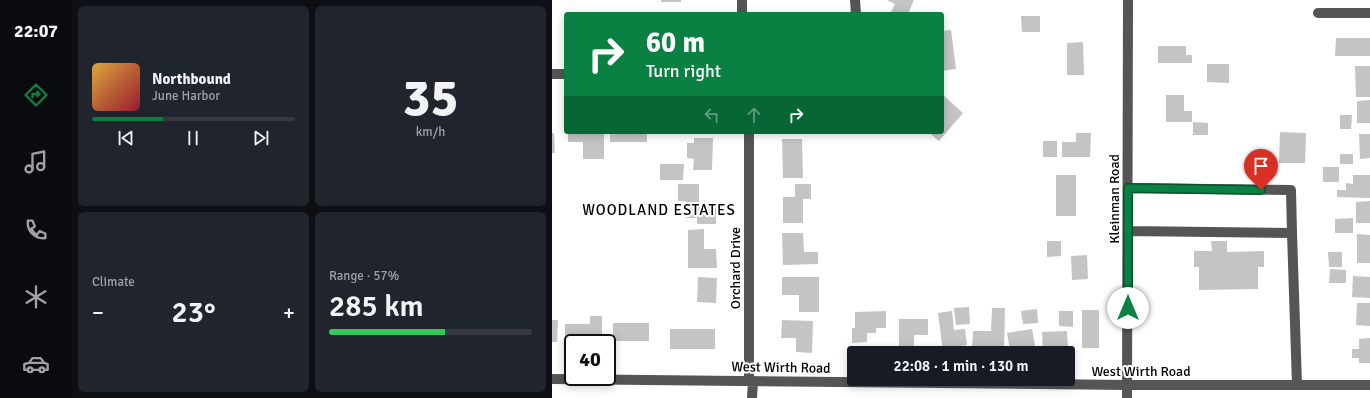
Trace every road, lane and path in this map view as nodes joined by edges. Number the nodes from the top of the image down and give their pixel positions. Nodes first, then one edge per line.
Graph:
1 (742, 0) edge
2 (855, 0) edge
3 (1128, 0) edge
4 (742, 12) edge
5 (856, 12) edge
6 (1318, 12) dead end
7 (1370, 13) edge
8 (552, 74) edge
9 (564, 74) edge
10 (749, 134) edge
11 (1128, 188) junction
12 (1128, 231) junction
13 (1292, 233) junction
14 (552, 379) edge
15 (751, 381) junction
16 (1127, 385) junction
17 (1297, 385) junction
18 (1370, 385) edge
19 (752, 398) edge
20 (1127, 398) edge

1 - 4 street
2 - 5 street
3 - 11 street, Kleinman Road
6 - 7 street
8 - 9 street
10 - 15 street, Orchard Drive
11 - 12 street, Kleinman Road
11 - 13 street
12 - 13 street
12 - 16 street, Kleinman Road
13 - 17 street
14 - 15 street, West Wirth Road
15 - 16 street, West Wirth Road
15 - 19 street, Orchard Drive
16 - 17 street, West Wirth Road
16 - 20 street, Kleinman Road
17 - 18 street, West Wirth Road

